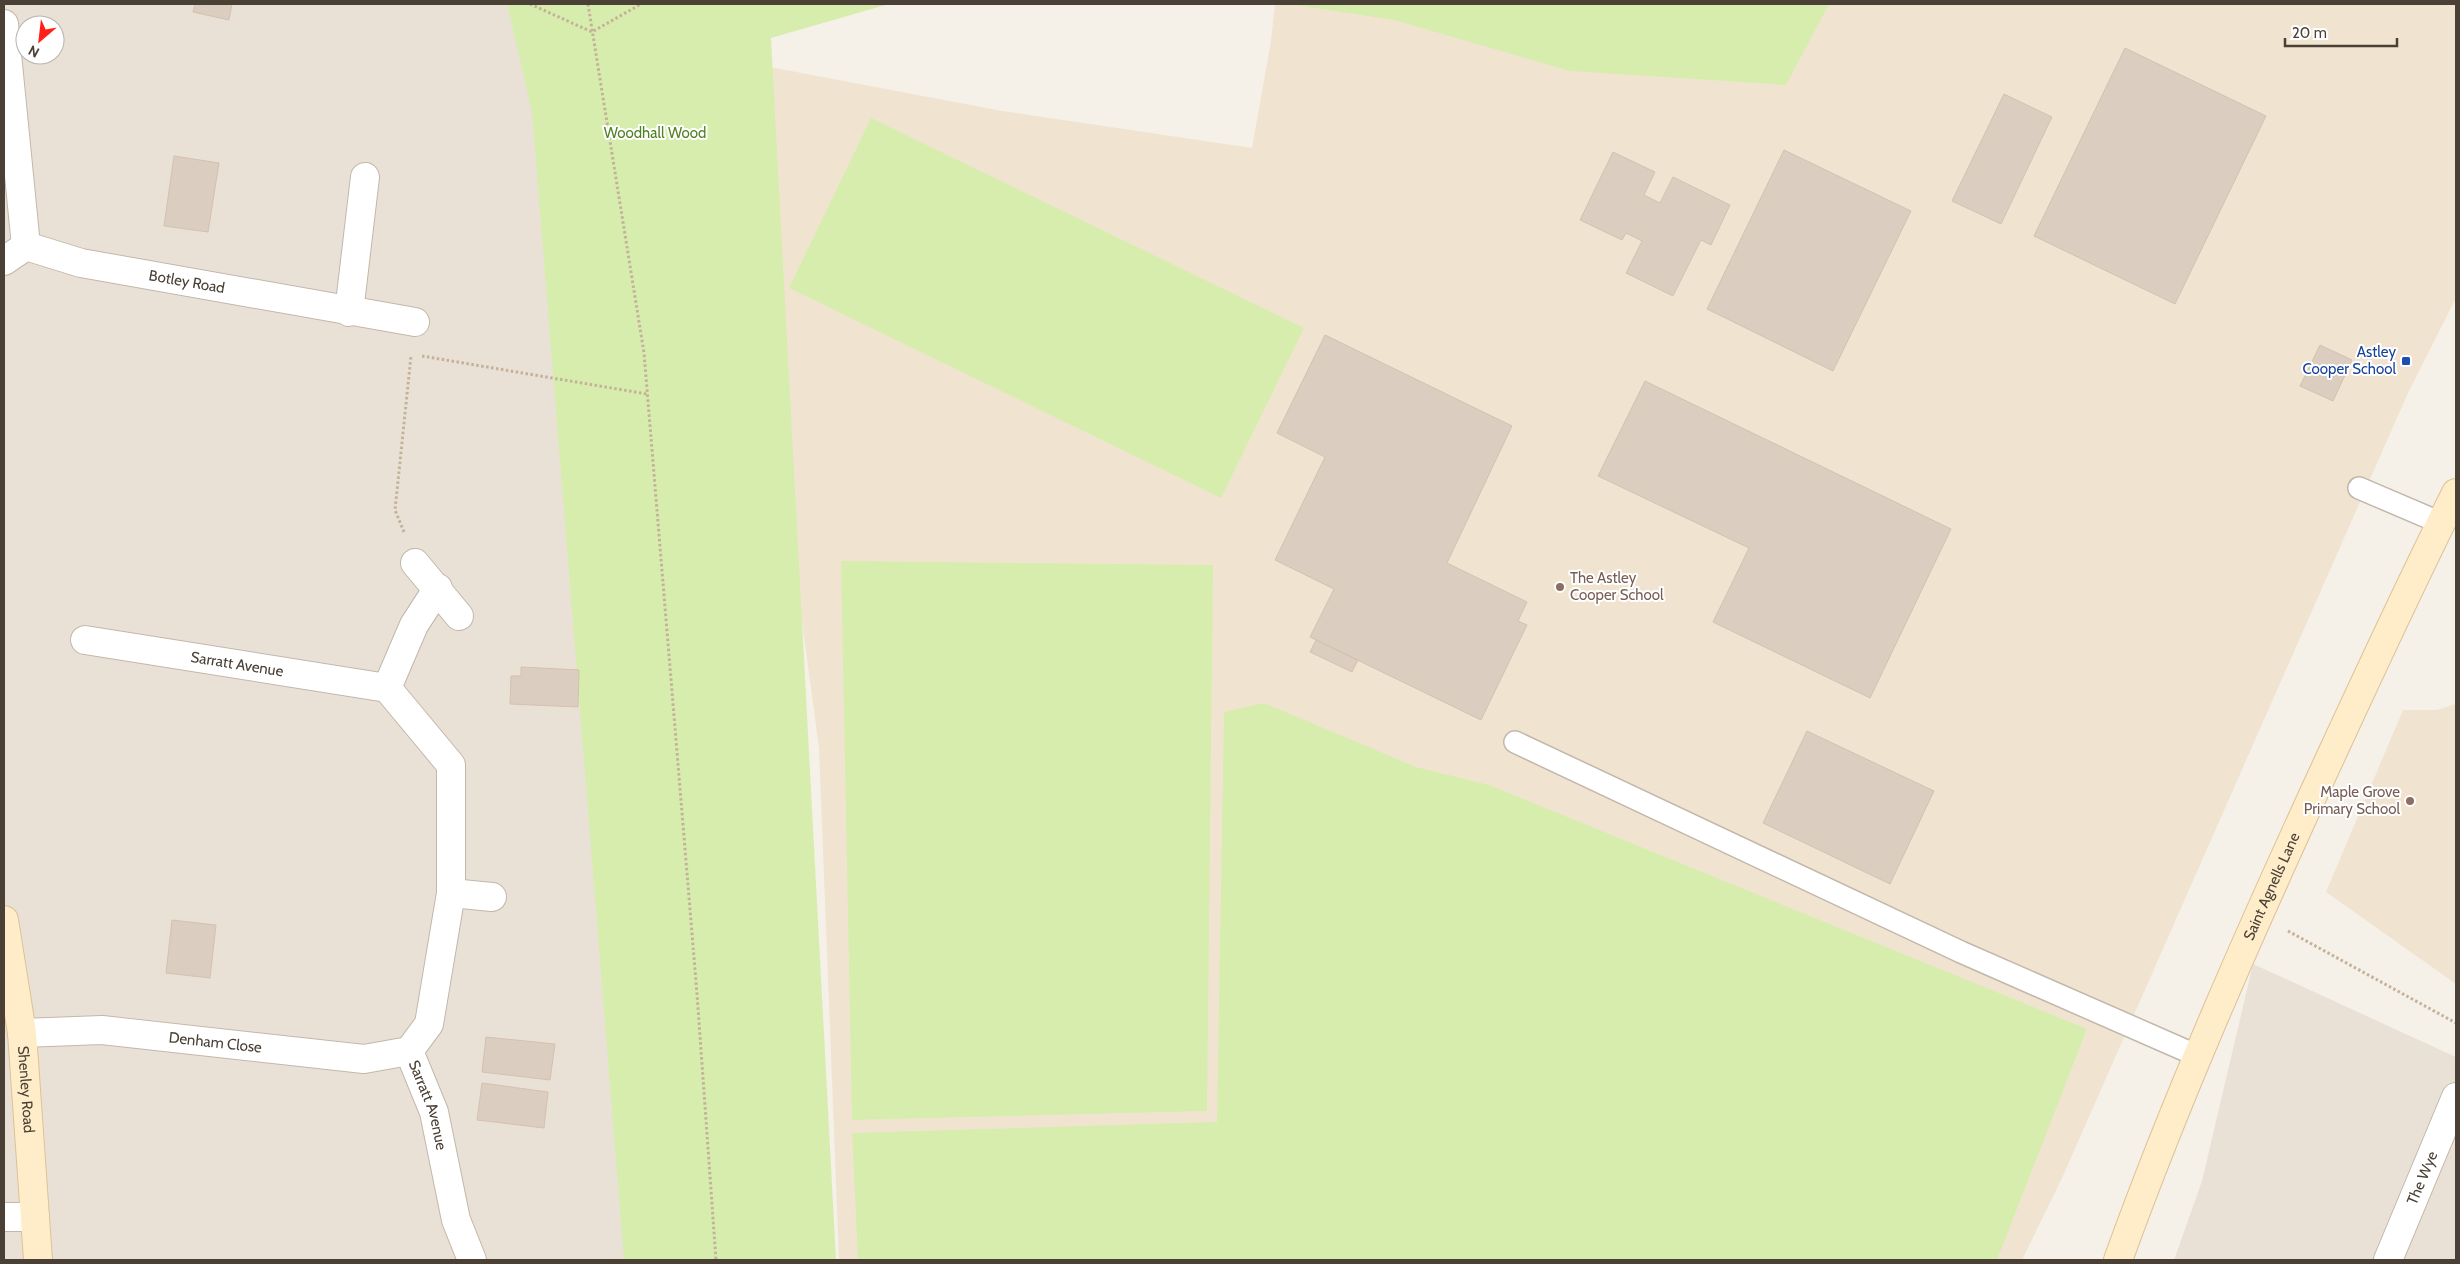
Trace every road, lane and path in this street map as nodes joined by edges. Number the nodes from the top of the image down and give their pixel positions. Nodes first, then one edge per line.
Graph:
1 (530, 4) edge
2 (588, 4) edge
3 (641, 4) edge
4 (4, 24) edge
5 (592, 32) junction
6 (365, 177) dead end
7 (26, 246) junction
8 (4, 261) edge
9 (349, 312) junction
10 (415, 322) dead end
11 (647, 394) junction
12 (2359, 488) dead end
13 (2456, 493) edge
14 (2441, 522) junction
15 (415, 563) joint
16 (438, 588) junction
17 (459, 616) dead end
18 (85, 640) dead end
19 (387, 688) junction
20 (1515, 742) dead end
21 (451, 894) junction
22 (492, 897) dead end
23 (2258, 914) junction
24 (4, 920) edge
25 (2456, 1023) edge
26 (22, 1034) junction
27 (409, 1052) junction
28 (2198, 1056) junction
29 (2456, 1097) edge
30 (4, 1217) edge
31 (35, 1217) junction
32 (38, 1260) edge
33 (472, 1260) edge
34 (716, 1260) edge
35 (2118, 1260) edge
36 (2388, 1260) edge

1 - 5 path
2 - 5 path
3 - 5 path
4 - 7 street
5 - 11 path
6 - 9 street
7 - 8 street
7 - 9 street, Botley Road
9 - 10 street, Botley Road
11 - 15 path
11 - 34 path
12 - 14 lane
13 - 14 street, Saint Agnells Lane
14 - 23 street, Saint Agnells Lane
15 - 16 street
16 - 17 street
16 - 19 street
18 - 19 street, Sarratt Avenue
19 - 21 street, Sarratt Avenue
20 - 28 lane
21 - 22 street
21 - 27 street, Sarratt Avenue
23 - 25 path
23 - 28 street, Saint Agnells Lane
24 - 26 street, Shenley Road
26 - 27 street, Denham Close
26 - 31 street, Shenley Road
27 - 33 street, Sarratt Avenue
28 - 35 street, Saint Agnells Lane
29 - 36 street, The Wye
30 - 31 street
31 - 32 street, Shenley Road

